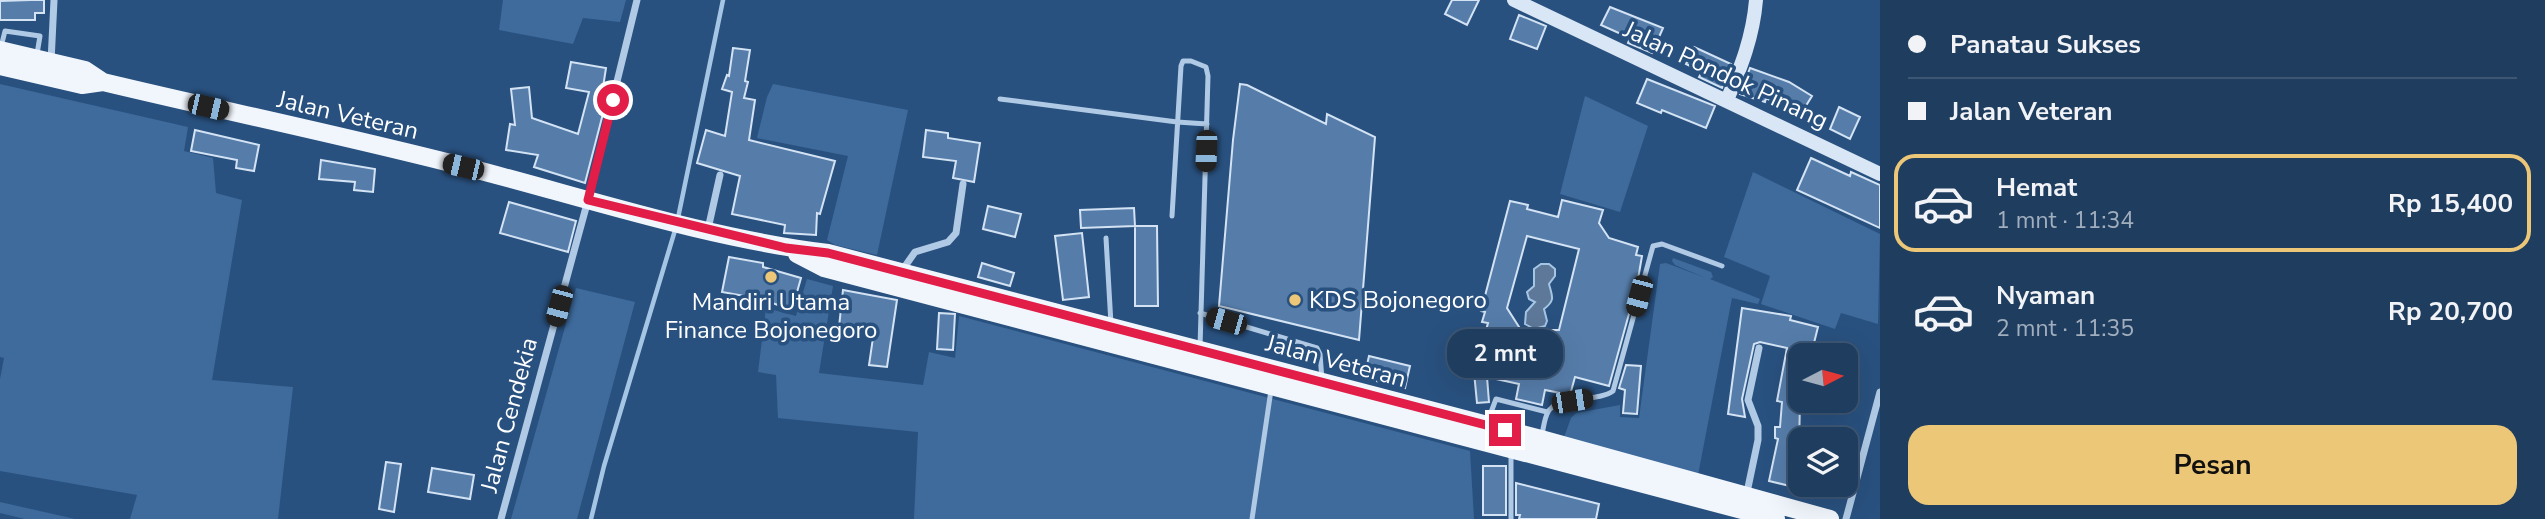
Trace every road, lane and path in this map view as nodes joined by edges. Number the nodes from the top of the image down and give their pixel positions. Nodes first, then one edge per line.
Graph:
1 (54, 0) edge
2 (637, 0) edge
3 (1514, 0) edge
4 (1756, 0) edge
5 (0, 50) edge
6 (44, 61) junction
7 (0, 66) edge
8 (103, 82) junction
9 (1000, 99) dead end
10 (1727, 100) junction
11 (1177, 122) junction
12 (1207, 124) junction
13 (1880, 174) edge
14 (720, 175) dead end
15 (963, 184) dead end
16 (588, 200) junction
17 (1172, 216) dead end
18 (705, 229) junction
19 (1106, 238) dead end
20 (786, 248) junction
21 (1722, 266) dead end
22 (900, 272) junction
23 (1200, 313) junction
24 (1111, 327) junction
25 (1759, 348) dead end
26 (1200, 351) junction
27 (1273, 378) junction
28 (1322, 383) junction
29 (1880, 392) edge
30 (1547, 412) junction
31 (1486, 426) junction
32 (1541, 439) junction
33 (1511, 449) junction
34 (1746, 497) junction
35 (501, 519) edge
36 (1252, 519) edge
37 (1511, 519) edge
38 (1776, 519) edge
39 (1830, 519) edge
40 (1846, 519) edge

1 - 6 street
2 - 16 street, Jalan Cendekia
3 - 10 street, Jalan Pondok Pinang
4 - 10 street
5 - 6 main road, Jalan Veteran
6 - 8 main road, Jalan Veteran
7 - 8 main road, Jalan Veteran
8 - 16 main road, Jalan Veteran
9 - 11 lane
10 - 13 street, Jalan Pondok Pinang
11 - 12 lane
11 - 12 lane
11 - 17 lane
12 - 23 lane
14 - 18 street
15 - 22 street
16 - 18 main road, Jalan Veteran
16 - 35 street, Jalan Cendekia
18 - 20 main road, Jalan Veteran
19 - 24 lane
20 - 22 main road, Jalan Veteran
20 - 27 main road, Jalan Veteran
21 - 30 lane
22 - 24 main road, Jalan Veteran
23 - 26 lane
23 - 28 lane
24 - 26 main road, Jalan Veteran
25 - 34 street
26 - 27 main road, Jalan Veteran
27 - 28 main road, Jalan Veteran
27 - 33 main road, Jalan Veteran
27 - 36 lane
28 - 31 main road, Jalan Veteran
29 - 40 street
30 - 31 lane
30 - 32 lane
31 - 32 main road, Jalan Veteran
32 - 34 main road, Jalan Veteran
33 - 37 lane
33 - 38 main road, Jalan Veteran
34 - 39 main road, Jalan Veteran

